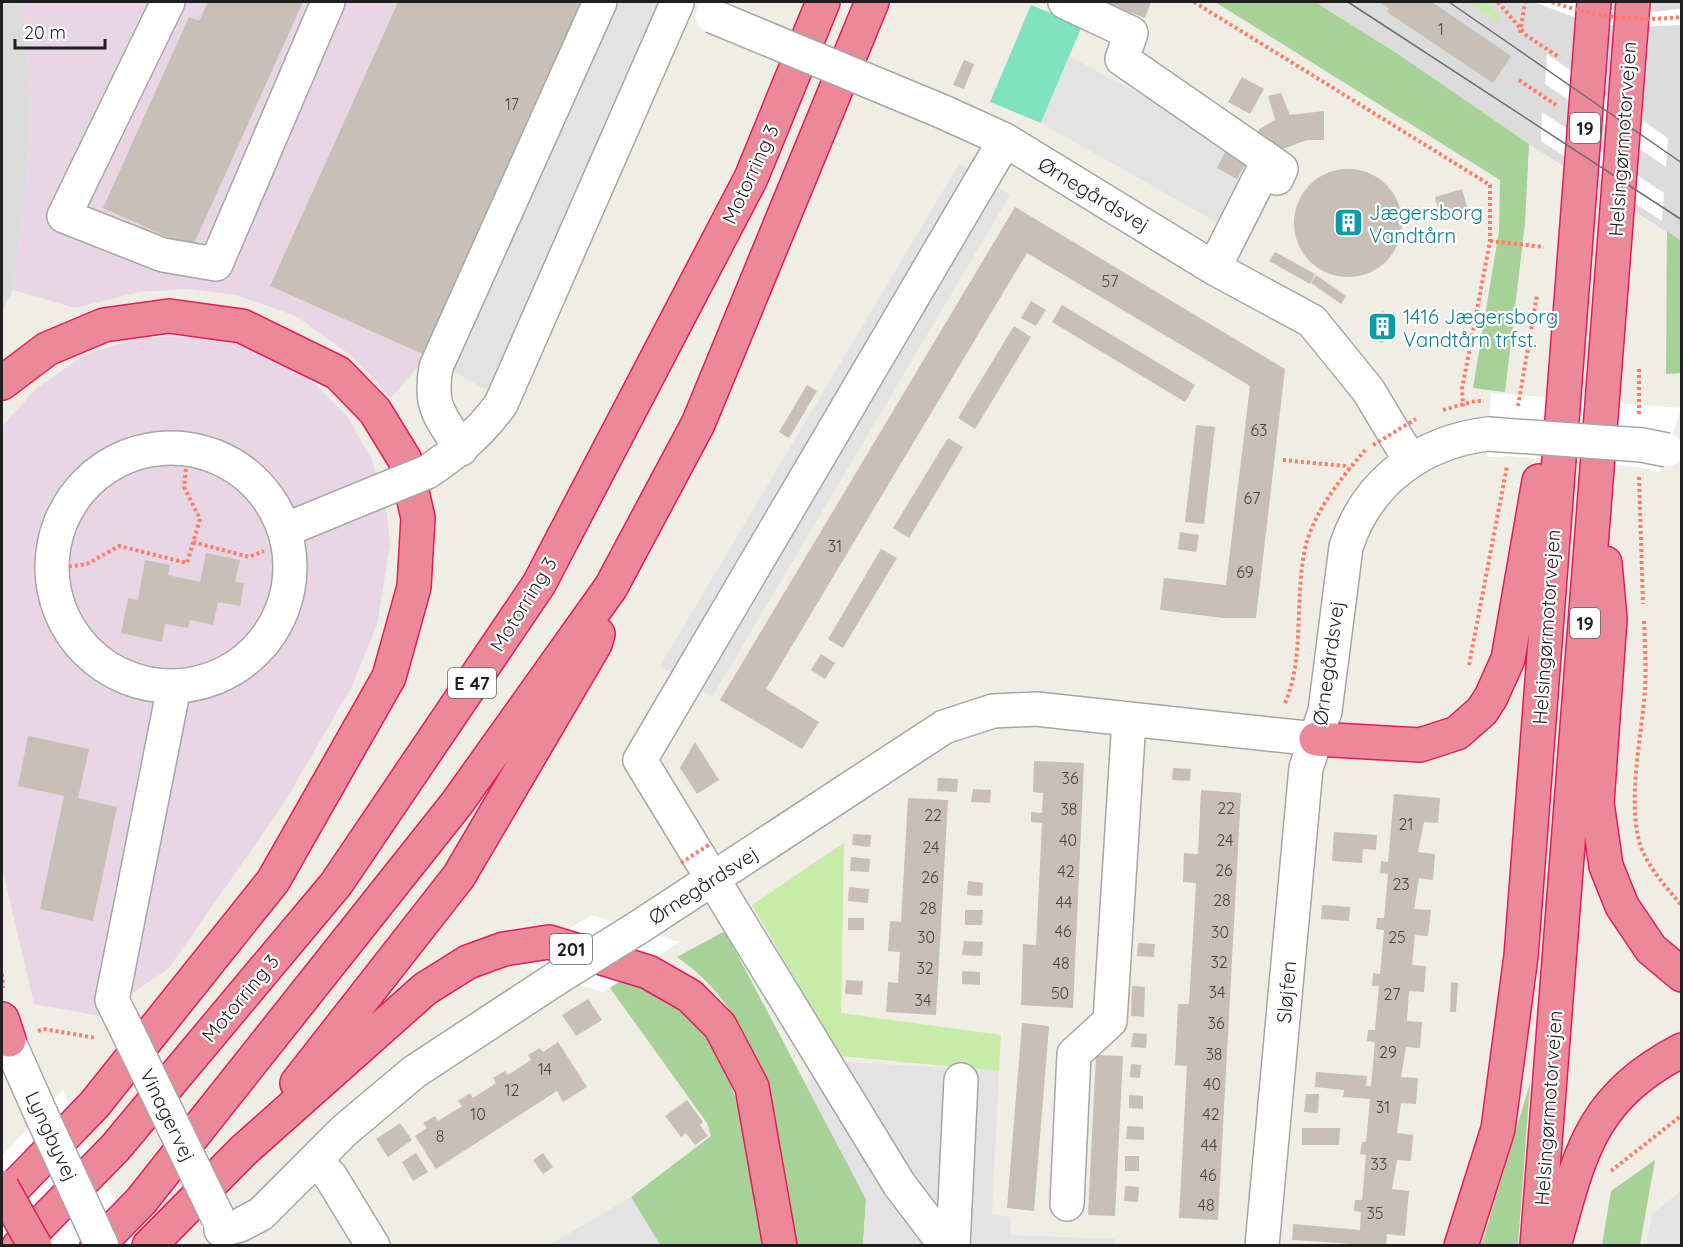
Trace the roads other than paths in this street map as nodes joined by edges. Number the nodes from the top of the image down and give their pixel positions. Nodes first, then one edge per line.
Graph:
1 (168, 2) edge
2 (328, 2) edge
3 (600, 2) edge
4 (675, 2) edge
5 (824, 2) edge
6 (872, 2) edge
7 (1065, 2) edge
8 (1594, 2) edge
9 (1633, 2) edge
10 (1005, 140) junction
11 (1214, 268) junction
12 (1572, 292) junction
13 (2, 383) edge
14 (461, 449) junction
15 (1674, 452) edge
16 (1410, 460) junction
17 (1597, 464) junction
18 (286, 537) junction
19 (611, 587) junction
20 (174, 687) junction
21 (1129, 718) junction
22 (1316, 740) junction
23 (712, 881) junction
24 (1682, 975) edge
25 (4, 1028) edge
26 (1682, 1050) edge
27 (961, 1080) dead end
28 (243, 1150) junction
29 (315, 1160) junction
30 (2, 1187) edge
31 (2, 1200) edge
32 (1067, 1204) dead end
33 (220, 1231) edge
34 (19, 1245) edge
35 (35, 1245) edge
36 (97, 1245) edge
37 (102, 1245) edge
38 (149, 1245) edge
39 (373, 1245) edge
40 (780, 1245) edge
41 (946, 1245) edge
42 (953, 1245) edge
43 (1262, 1245) edge
44 (1461, 1245) edge
45 (1537, 1245) edge
46 (1554, 1245) edge

1 - 2 street
3 - 14 street
4 - 10 street, Ørnegårdsvej, bridge
4 - 14 street
5 - 34 highway, Motorring 3 / E 47
6 - 19 highway
7 - 11 street
8 - 12 highway, Helsingørmotorvejen / 19
9 - 17 highway, Helsingørmotorvejen / 19
10 - 11 street, Ørnegårdsvej
10 - 23 street
11 - 16 street, Ørnegårdsvej
12 - 22 highway
12 - 44 highway, Helsingørmotorvejen / 19
13 - 31 highway
14 - 18 street, bridge
15 - 16 street, Ørnegårdsvej, bridge
16 - 22 street, Ørnegårdsvej
17 - 24 highway
17 - 45 highway, Helsingørmotorvejen / 19
18 - 20 street
18 - 20 street
19 - 28 highway
19 - 36 highway
20 - 33 street, Vinagervej, bridge
21 - 22 street, Ørnegårdsvej
21 - 23 street, Ørnegårdsvej
21 - 32 street
22 - 43 street, Sløjfen
23 - 29 street, Ørnegårdsvej, bridge
23 - 41 street
25 - 37 street, Lyngbyvej, bridge
26 - 46 highway
27 - 42 street
28 - 38 highway
28 - 40 highway, 201
29 - 33 street, Ørnegårdsvej
29 - 39 street
30 - 35 highway, bridge

